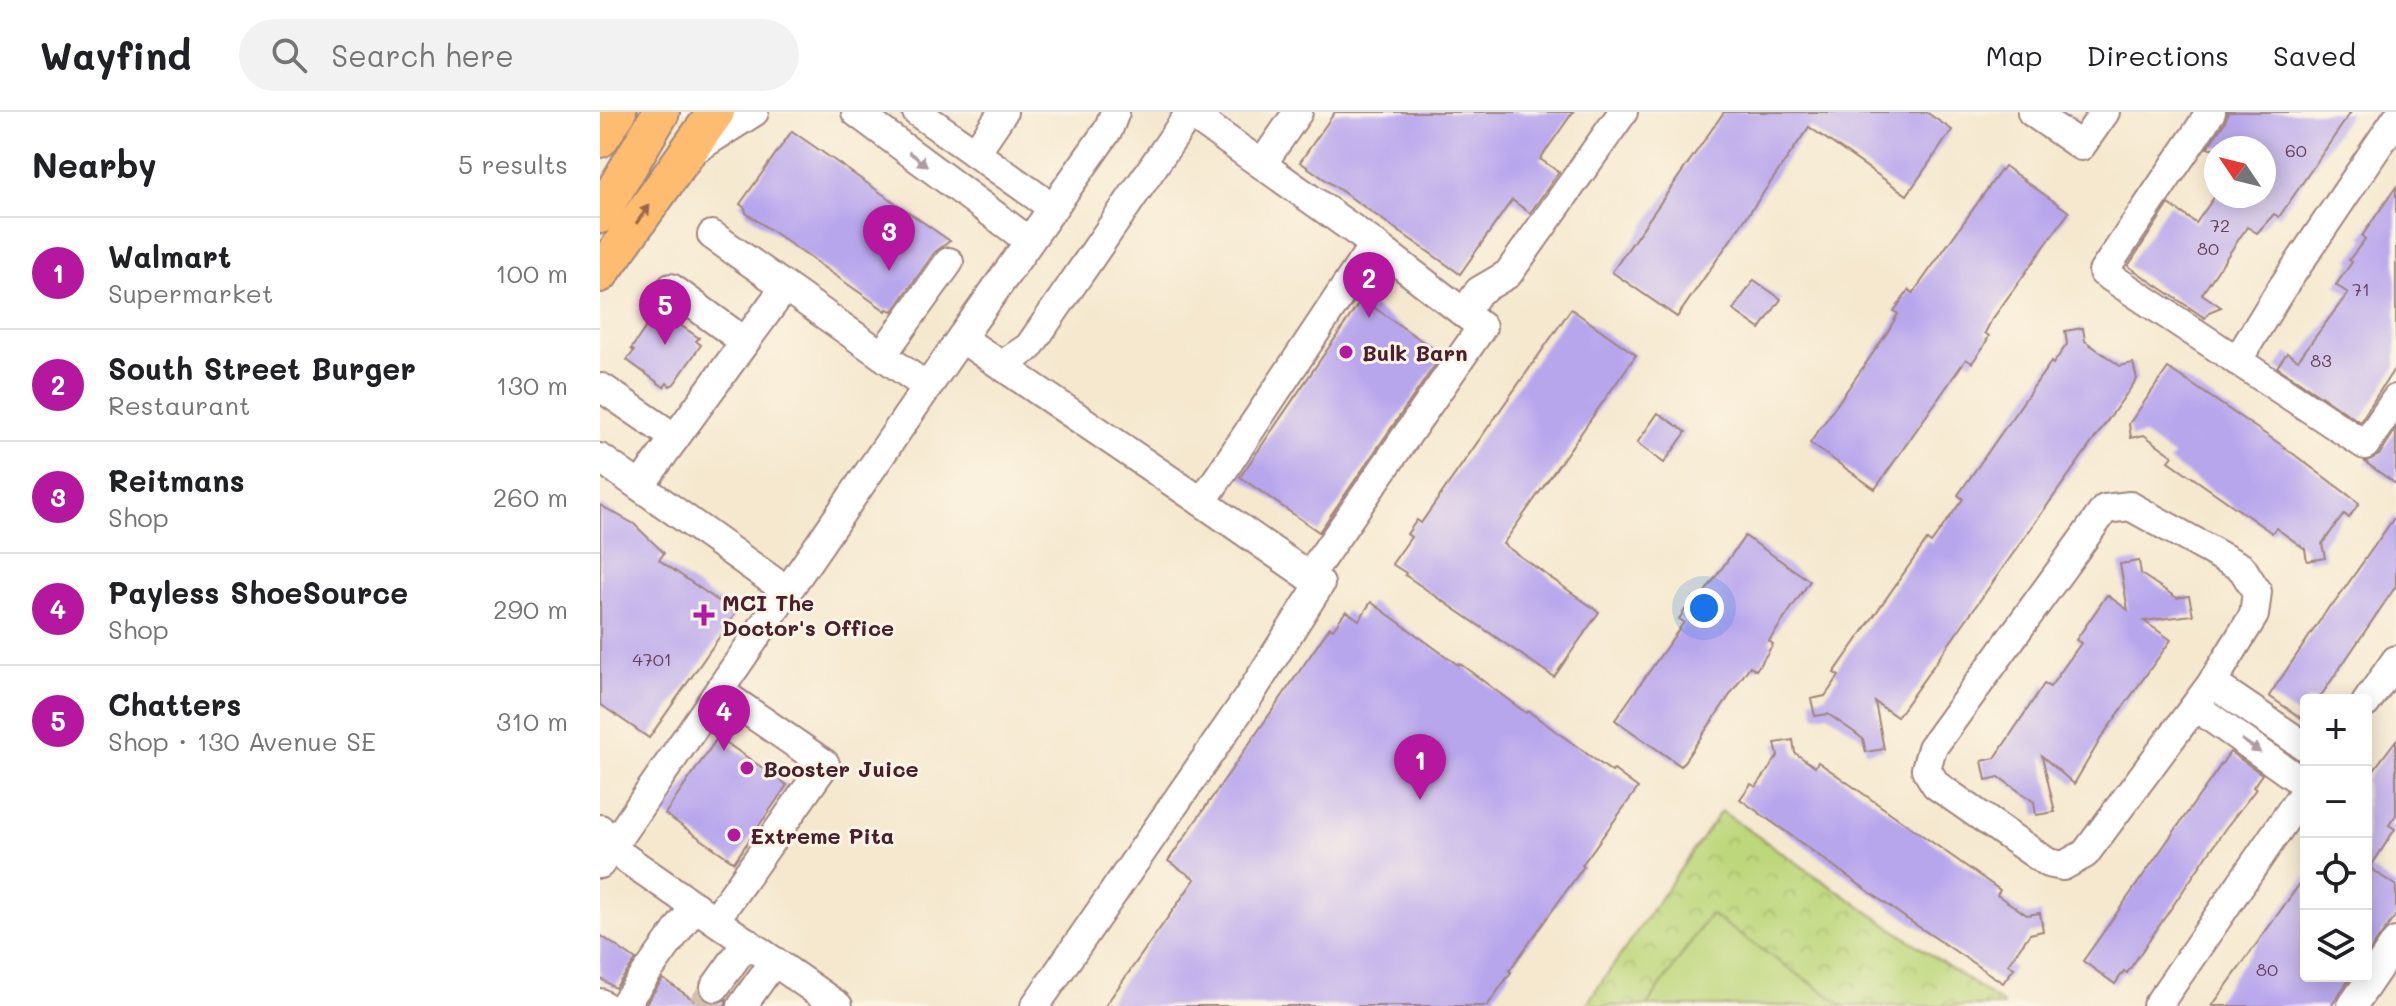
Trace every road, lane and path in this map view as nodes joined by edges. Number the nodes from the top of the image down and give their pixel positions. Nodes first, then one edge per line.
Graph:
1 (618, 112) edge
2 (661, 112) edge
3 (716, 112) edge
4 (754, 112) edge
5 (856, 112) edge
6 (917, 112) edge
7 (1003, 112) edge
8 (1115, 112) edge
9 (1189, 112) edge
10 (1298, 112) edge
11 (1623, 112) edge
12 (2032, 112) edge
13 (2105, 112) edge
14 (2211, 112) edge
15 (2396, 119) edge
16 (600, 139) edge
17 (975, 153) junction
18 (686, 154) junction
19 (1262, 164) junction
20 (1053, 208) junction
21 (600, 215) edge
22 (712, 235) dead end
23 (1029, 241) junction
24 (1374, 244) junction
25 (949, 262) dead end
26 (600, 274) edge
27 (785, 287) junction
28 (671, 288) dead end
29 (1464, 313) junction
30 (961, 338) junction
31 (745, 342) junction
32 (882, 355) junction
33 (2237, 361) junction
34 (1002, 365) junction
35 (927, 387) junction
36 (602, 388) dead end
37 (2396, 399) edge
38 (675, 438) junction
39 (600, 458) edge
40 (640, 486) junction
41 (1202, 502) junction
42 (1309, 576) junction
43 (787, 591) junction
44 (2396, 660) edge
45 (2212, 683) junction
46 (719, 691) junction
47 (2372, 694) edge
48 (2196, 707) junction
49 (2300, 743) edge
50 (2300, 783) edge
51 (2300, 796) edge
52 (603, 847) edge
53 (705, 913) junction
54 (747, 942) junction
55 (2396, 942) edge
56 (774, 961) junction
57 (715, 987) tunnel mouth
58 (623, 1006) edge
59 (742, 1006) tunnel mouth
60 (838, 1006) edge
61 (1035, 1006) edge
62 (2157, 1006) edge
63 (2352, 1006) edge

1 - 16 main road
2 - 21 main road
3 - 18 main road
4 - 18 street
5 -> 23 street
6 - 17 street
7 - 17 street
8 - 20 street
9 - 19 street
9 - 34 street
10 - 19 street
11 - 29 street
12 - 13 street
14 - 33 street
15 - 33 street
17 - 20 street
26 -> 18 main road
19 - 24 street
20 - 23 street
22 - 27 street
23 - 30 street
24 - 29 street
24 - 41 street
25 - 32 street
27 - 31 street
27 - 32 street
28 - 31 street
29 - 42 street
30 - 34 street
30 - 35 street
31 - 38 street
32 - 35 street
33 - 37 street
34 - 41 street
35 - 43 street
36 - 38 street
38 - 40 street
39 - 40 street
40 - 43 street
41 - 42 street
42 - 61 street
43 - 46 street
44 - 47 street
45 - 48 street
45 - 48 street
45 - 49 street
46 - 52 street
46 - 53 street
48 -> 50 street
51 - 62 street
52 - 53 street
53 - 54 street
53 - 58 street
54 - 56 street
54 - 57 street
55 - 63 street
56 - 59 street
56 - 60 street

